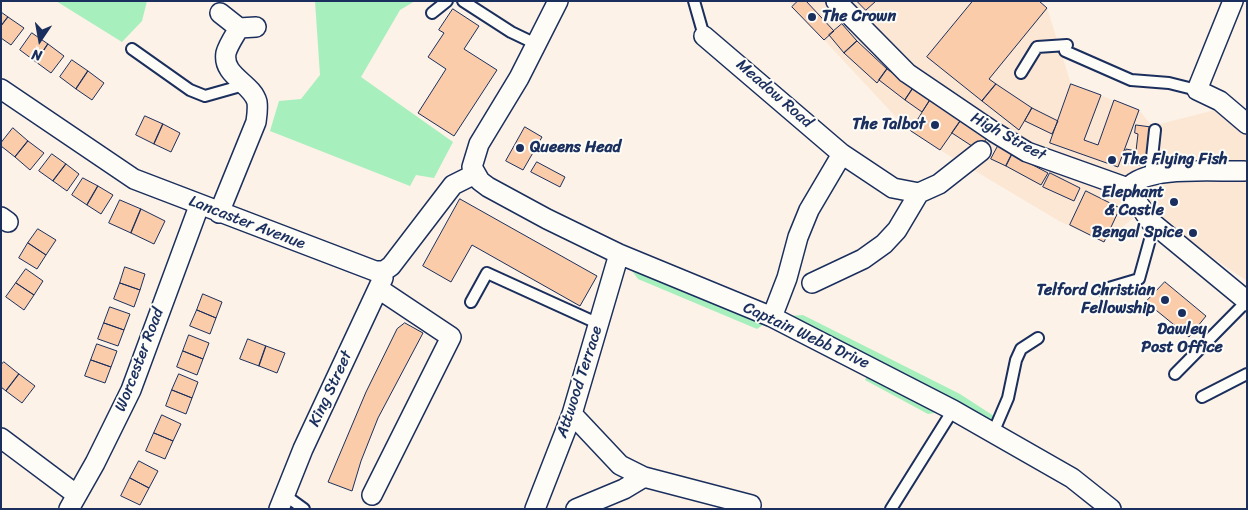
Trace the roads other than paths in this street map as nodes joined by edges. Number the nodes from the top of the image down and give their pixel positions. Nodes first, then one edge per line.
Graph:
1 (447, 1) edge
2 (463, 1) edge
3 (558, 1) edge
4 (694, 1) edge
5 (836, 1) edge
6 (1233, 1) edge
7 (220, 13) dead end
8 (432, 13) dead end
9 (704, 36) joint
10 (536, 44) junction
11 (132, 49) dead end
12 (1021, 73) dead end
13 (244, 85) junction
14 (1197, 90) junction
15 (4, 97) edge
16 (1247, 124) edge
17 (1155, 130) dead end
18 (981, 151) dead end
19 (842, 154) junction
20 (1244, 171) dead end
21 (1150, 176) junction
22 (482, 180) junction
23 (1128, 188) junction
24 (919, 193) junction
25 (199, 206) junction
26 (219, 213) junction
27 (1154, 225) junction
28 (619, 254) junction
29 (381, 280) junction
30 (812, 282) dead end
31 (1102, 290) dead end
32 (1247, 301) edge
33 (471, 302) dead end
34 (772, 318) junction
35 (599, 324) junction
36 (1038, 338) dead end
37 (1175, 374) dead end
38 (1247, 374) edge
39 (1202, 397) dead end
40 (953, 410) junction
41 (572, 414) junction
42 (993, 434) junction
43 (1, 438) edge
44 (644, 477) junction
45 (372, 495) dead end
46 (73, 502) edge
47 (282, 502) edge
48 (751, 505) dead end
49 (304, 509) edge
50 (535, 509) edge
51 (576, 509) edge
52 (891, 509) edge
53 (1111, 509) edge

1 - 8 lane
2 - 10 lane
3 - 10 street
4 - 9 lane
5 - 23 street, High Street
6 - 14 street
7 - 13 street
9 - 19 street, Meadow Road
10 - 22 street
11 - 13 lane
12 - 14 lane
13 - 26 street
14 - 16 street
15 - 25 street, Lancaster Avenue
17 - 21 lane
18 - 24 street
19 - 24 street, Meadow Road
19 - 34 street
20 - 21 street
21 - 23 street
22 - 28 street, Captain Webb Drive
22 - 29 street
23 - 27 street
24 - 30 street
25 - 26 street, Lancaster Avenue
25 - 46 street, Worcester Road
26 - 29 street, Lancaster Avenue
27 - 31 lane
27 - 32 street
28 - 34 street, Captain Webb Drive
28 - 35 street, Attwood Terrace
29 - 45 street
29 - 47 street, King Street
32 - 37 lane
33 - 35 lane
34 - 40 street, Captain Webb Drive
35 - 41 street, Attwood Terrace
36 - 42 lane
38 - 39 lane
40 - 42 street, Captain Webb Drive
40 - 52 lane
41 - 44 street
41 - 50 street, Attwood Terrace
42 - 53 street, Captain Webb Drive
43 - 46 street
44 - 48 street
44 - 51 street
47 - 49 lane

